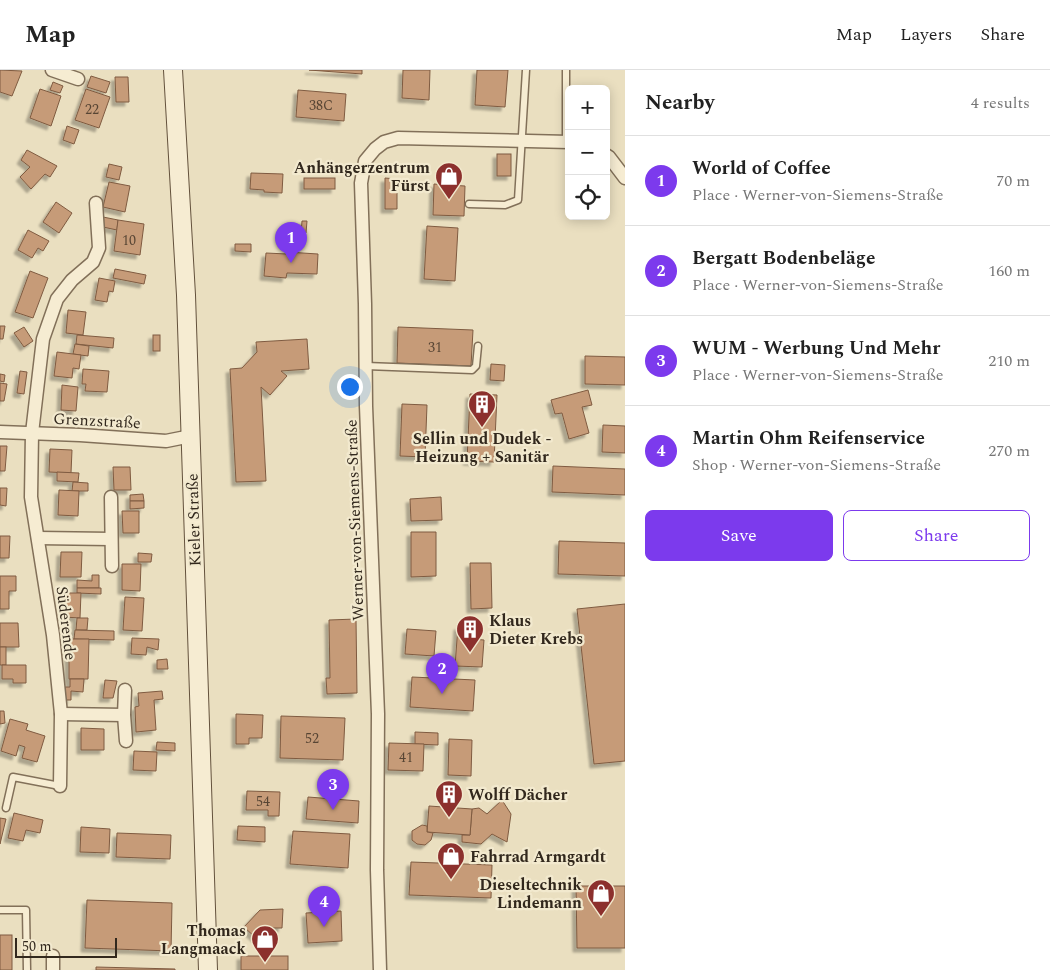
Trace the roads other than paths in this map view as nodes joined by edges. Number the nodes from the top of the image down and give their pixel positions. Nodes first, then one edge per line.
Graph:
1 (52, 70) edge
2 (173, 70) edge
3 (526, 70) edge
4 (566, 70) edge
5 (78, 80) dead end
6 (568, 130) edge
7 (522, 142) junction
8 (565, 142) edge
9 (610, 157) edge
10 (625, 178) edge
11 (96, 203) dead end
12 (469, 204) dead end
13 (478, 346) dead end
14 (366, 366) junction
15 (0, 432) edge
16 (32, 433) junction
17 (191, 436) junction
18 (110, 497) dead end
19 (38, 538) junction
20 (111, 539) junction
21 (112, 566) dead end
22 (125, 690) dead end
23 (61, 714) junction
24 (124, 715) junction
25 (126, 741) dead end
26 (60, 786) joint
27 (6, 808) dead end
28 (0, 910) edge
29 (53, 956) dead end
30 (27, 970) edge
31 (53, 970) edge
32 (208, 970) edge
33 (380, 970) edge

1 - 5 street
2 - 17 street, Kieler Straße
3 - 7 lane
4 - 6 lane
7 - 8 street, Werner-von-Siemens-Straße
7 - 12 lane
7 - 14 street, Werner-von-Siemens-Straße
9 - 10 street
11 - 16 street, Süderende
13 - 14 lane
14 - 33 street, Werner-von-Siemens-Straße
15 - 16 street, Grenzstraße
16 - 17 street, Grenzstraße
16 - 19 street, Süderende
17 - 32 street, Kieler Straße
18 - 20 street
19 - 20 street
19 - 23 street, Süderende
20 - 21 street
22 - 24 street
23 - 24 street
23 - 26 street, Süderende
24 - 25 street
26 - 27 lane
28 - 30 lane
29 - 31 street

